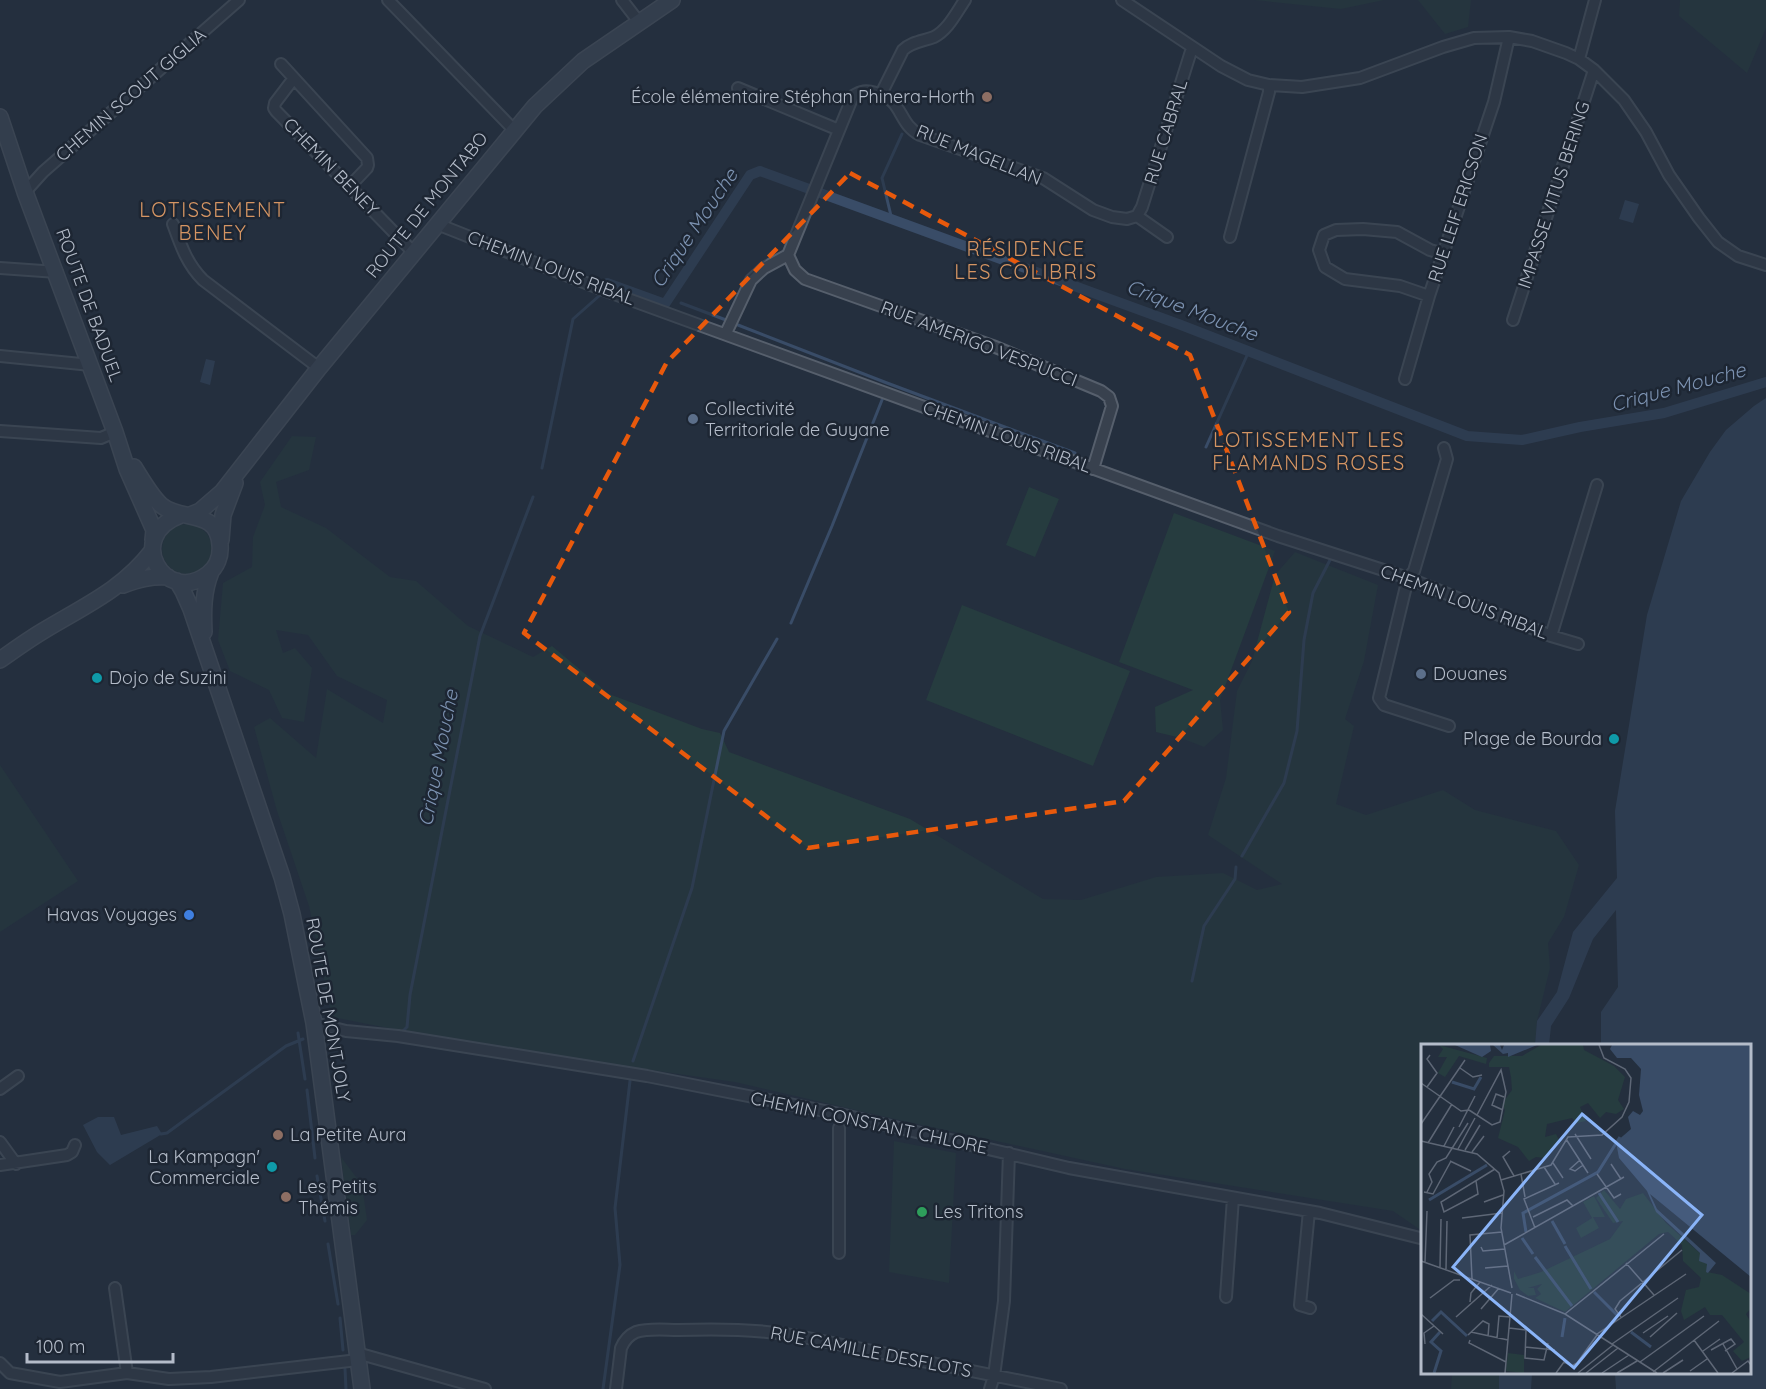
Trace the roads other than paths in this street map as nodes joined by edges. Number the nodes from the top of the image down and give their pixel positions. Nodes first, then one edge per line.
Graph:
1 (238, 0) edge
2 (388, 0) edge
3 (622, 0) edge
4 (672, 0) edge
5 (965, 0) edge
6 (1122, 0) edge
7 (1595, 0) edge
8 (639, 22) junction
9 (1509, 37) junction
10 (1192, 48) junction
11 (1579, 59) junction
12 (281, 64) dead end
13 (1594, 70) junction
14 (294, 78) junction
15 (1269, 85) junction
16 (738, 88) dead end
17 (881, 94) junction
18 (0, 117) edge
19 (514, 130) junction
20 (839, 130) junction
21 (0, 145) edge
22 (349, 187) junction
23 (25, 192) junction
24 (1137, 216) junction
25 (173, 224) dead end
26 (437, 224) junction
27 (1167, 237) dead end
28 (1230, 237) dead end
29 (413, 252) junction
30 (1444, 254) junction
31 (788, 255) junction
32 (1766, 266) edge
33 (0, 268) edge
34 (57, 272) junction
35 (1429, 296) junction
36 (1514, 321) dead end
37 (726, 333) junction
38 (0, 356) edge
39 (91, 365) junction
40 (319, 368) junction
41 (1405, 379) dead end
42 (0, 431) edge
43 (115, 432) junction
44 (1444, 448) dead end
45 (243, 466) junction
46 (1093, 469) junction
47 (1597, 485) dead end
48 (185, 515) junction
49 (220, 543) junction
50 (153, 545) junction
51 (211, 572) junction
52 (1407, 578) junction
53 (172, 579) junction
54 (115, 589) junction
55 (1551, 636) junction
56 (1578, 644) dead end
57 (205, 650) junction
58 (0, 660) edge
59 (1449, 726) dead end
60 (314, 1023) junction
61 (18, 1077) dead end
62 (0, 1089) edge
63 (839, 1128) dead end
64 (0, 1142) edge
65 (75, 1145) dead end
66 (1009, 1153) junction
67 (16, 1164) junction
68 (0, 1165) edge
69 (1233, 1198) junction
70 (1309, 1211) junction
71 (1420, 1238) dead end
72 (838, 1252) dead end
73 (115, 1288) dead end
74 (1226, 1297) dead end
75 (1310, 1308) dead end
76 (358, 1356) junction
77 (0, 1363) edge
78 (127, 1373) junction
79 (994, 1376) junction
80 (362, 1389) edge
81 (485, 1389) edge
82 (616, 1389) edge
83 (990, 1389) edge
84 (1061, 1389) edge

1 - 23 street, CHEMIN SCOUT GIGLIA
2 - 19 street
3 - 8 street
4 - 8 main road, ROUTE DE MONTABO
5 - 17 street
6 - 10 street
7 - 11 street
8 - 19 main road, ROUTE DE MONTABO
9 - 11 street
9 - 15 street
9 - 30 street, RUE LEIF ERICSON
10 - 15 street
10 - 24 street, RUE CABRAL
11 - 13 street
12 - 14 street
13 - 32 street
13 - 36 street, IMPASSE VITUS BERING
14 - 22 street
14 - 22 street, CHEMIN BENEY
15 - 28 street
16 - 20 street
17 - 20 street
17 - 24 street, RUE MAGELLAN
18 - 23 main road, ROUTE DE BADUEL
19 - 26 main road, ROUTE DE MONTABO
20 - 31 street
21 - 23 main road, ROUTE DE BADUEL
22 - 29 street, CHEMIN BENEY
23 - 34 main road, ROUTE DE BADUEL
24 - 27 street
25 - 40 street
26 - 29 main road, ROUTE DE MONTABO
26 - 37 street, CHEMIN LOUIS RIBAL
29 - 40 main road, ROUTE DE MONTABO
30 - 35 street, RUE LEIF ERICSON
30 - 35 street
31 - 37 street
31 - 46 street, RUE AMERIGO VESPUCCI
33 - 34 street
34 - 39 main road, ROUTE DE BADUEL
35 - 41 street, RUE LEIF ERICSON
37 - 46 street, CHEMIN LOUIS RIBAL
38 - 39 street
39 - 43 main road, ROUTE DE BADUEL
40 - 45 main road, ROUTE DE MONTABO
42 - 43 street
43 - 48 main road, ROUTE DE BADUEL
43 - 50 main road, ROUTE DE BADUEL
44 - 52 street
45 - 48 main road, ROUTE DE MONTABO
45 - 49 main road, ROUTE DE MONTABO
46 - 52 street, CHEMIN LOUIS RIBAL
47 - 55 street
48 - 49 main road
48 - 50 main road
49 - 51 main road
50 - 53 main road
50 - 54 main road
51 - 53 main road
51 - 57 main road, ROUTE DE MONTJOLY
52 - 55 street, CHEMIN LOUIS RIBAL
52 - 59 street
53 - 54 main road
53 - 57 main road, ROUTE DE MONTJOLY
54 - 58 main road
55 - 56 street, CHEMIN LOUIS RIBAL
57 - 60 main road, ROUTE DE MONTJOLY
60 - 66 street, CHEMIN CONSTANT CHLORE
60 - 76 main road, ROUTE DE MONTJOLY
61 - 62 street
63 - 72 street
64 - 67 street
65 - 67 street
66 - 69 street, CHEMIN CONSTANT CHLORE
66 - 79 street
67 - 68 street
69 - 70 street, CHEMIN CONSTANT CHLORE
69 - 74 street
70 - 71 street, CHEMIN CONSTANT CHLORE
70 - 75 street
73 - 78 street
76 - 78 street
76 - 80 main road, ROUTE DE MONTJOLY
76 - 81 street
77 - 78 street
79 - 82 street, RUE CAMILLE DESFLOTS
79 - 83 street
79 - 84 street, RUE CAMILLE DESFLOTS

